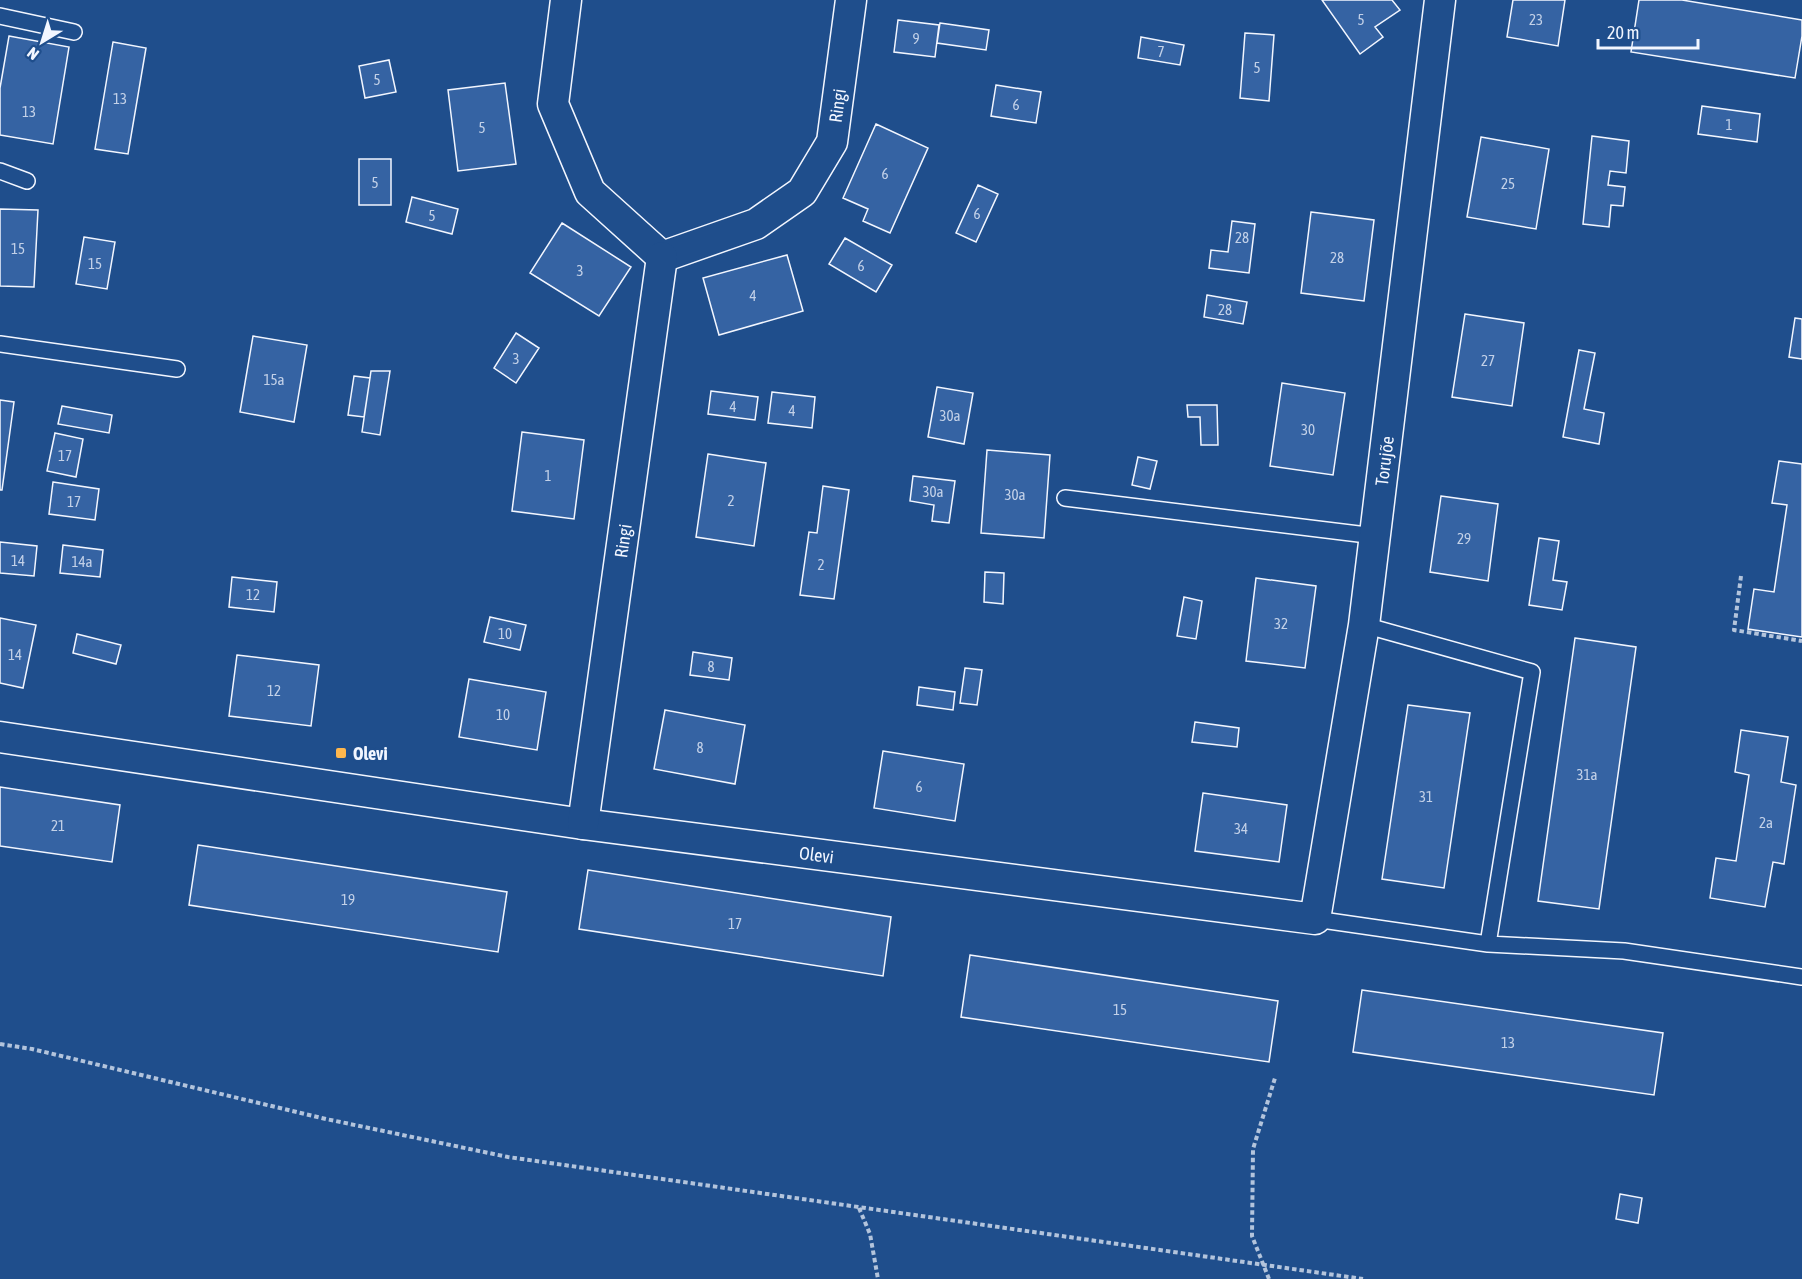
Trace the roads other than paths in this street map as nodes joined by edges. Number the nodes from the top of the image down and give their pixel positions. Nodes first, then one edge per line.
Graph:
1 (566, 0) edge
2 (851, 0) edge
3 (1440, 0) edge
4 (0, 16) edge
5 (74, 32) dead end
6 (0, 171) edge
7 (27, 181) dead end
8 (662, 257) junction
9 (0, 344) edge
10 (177, 369) dead end
11 (1065, 498) dead end
12 (1375, 536) junction
13 (1364, 625) junction
14 (0, 737) edge
15 (583, 824) junction
16 (1315, 919) junction
17 (1488, 944) junction
18 (1802, 977) edge

1 - 8 street
2 - 8 street, Ringi
3 - 12 street, Torujõe
4 - 5 lane
6 - 7 lane
8 - 15 street, Ringi
9 - 10 lane
11 - 12 lane
12 - 13 street, Torujõe
13 - 16 street, Torujõe
13 - 17 lane
14 - 15 street, Olevi
15 - 16 street, Olevi
16 - 17 lane
17 - 18 lane

